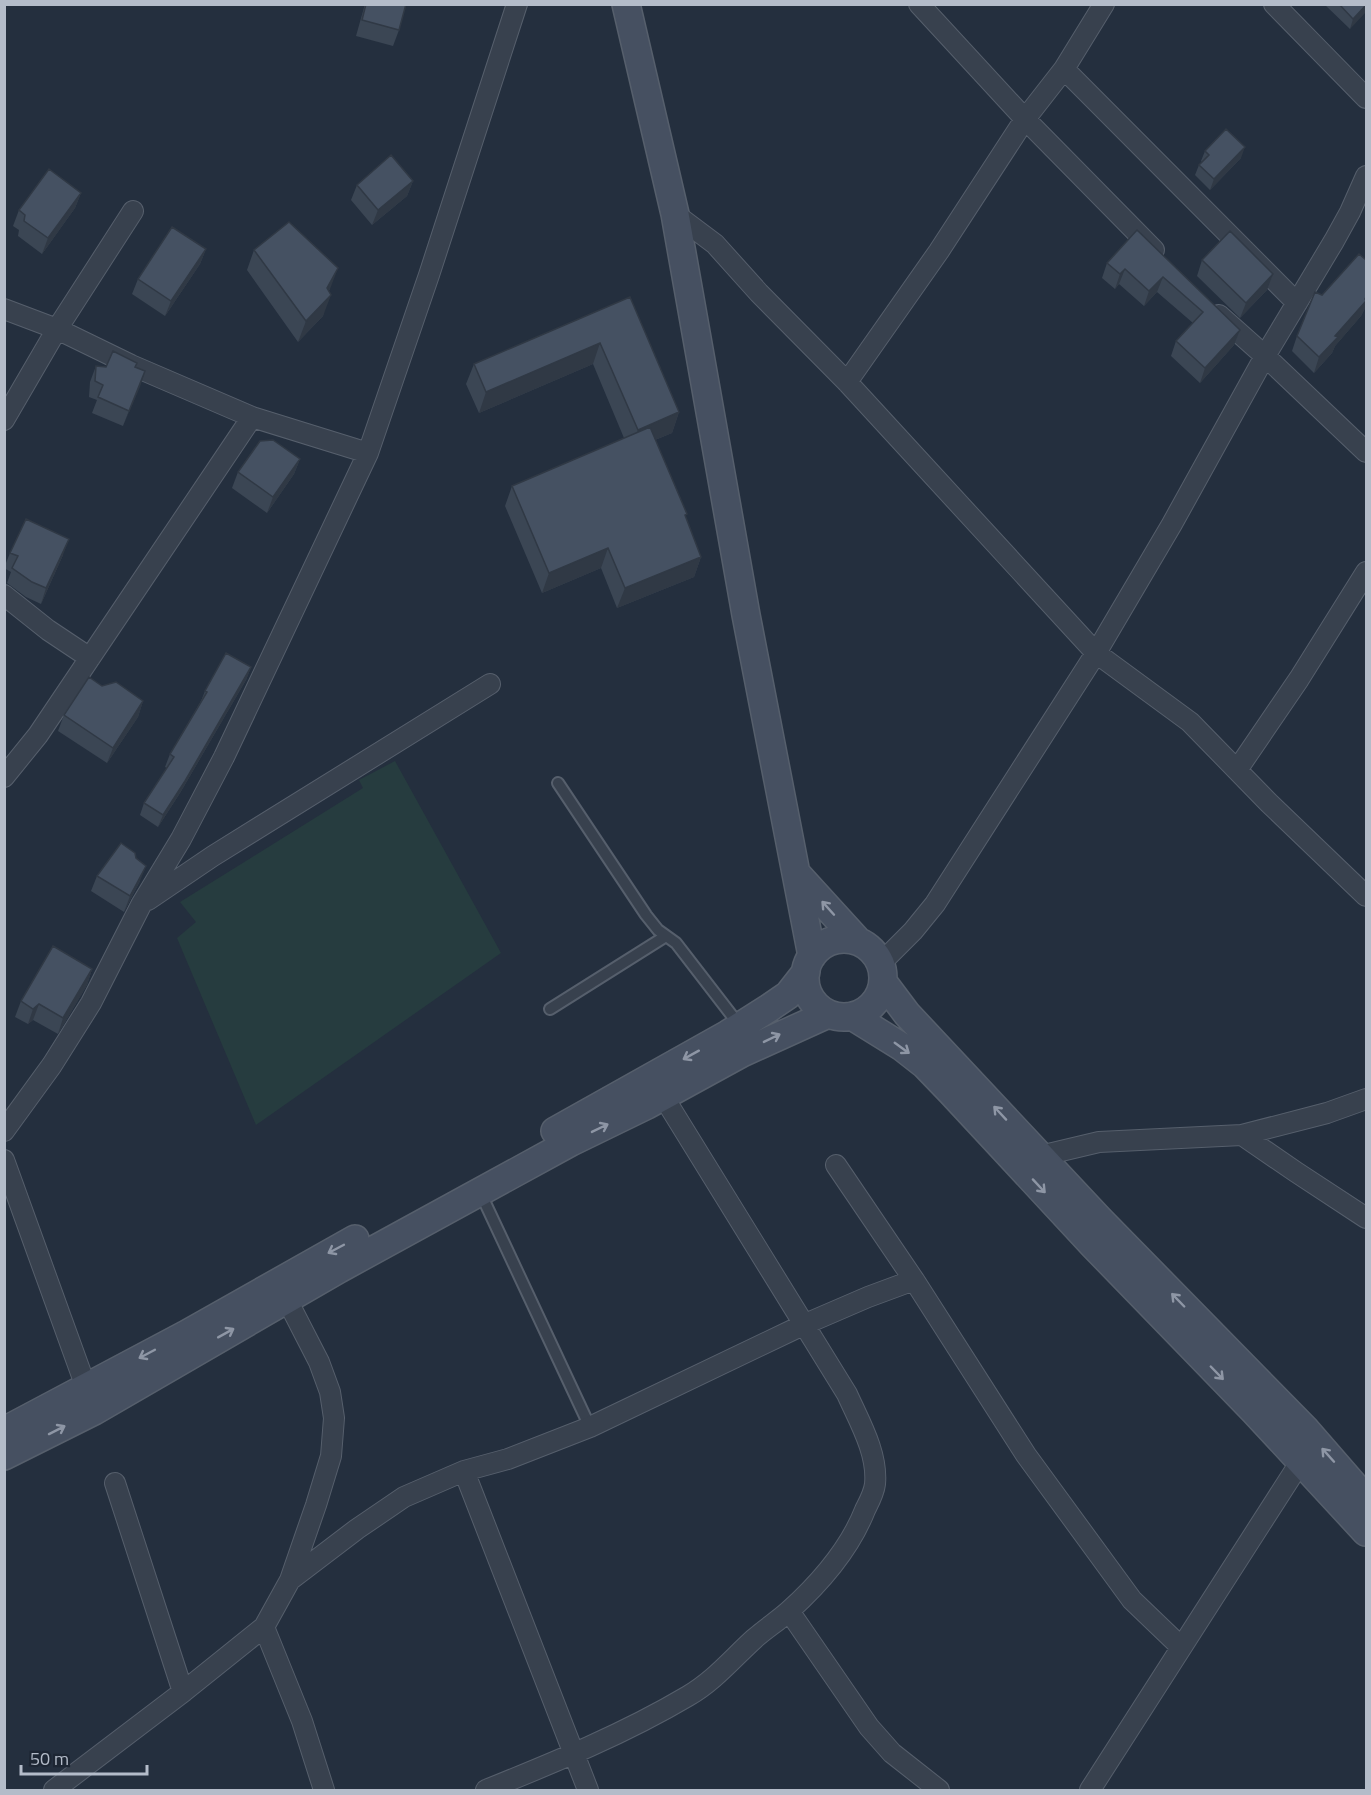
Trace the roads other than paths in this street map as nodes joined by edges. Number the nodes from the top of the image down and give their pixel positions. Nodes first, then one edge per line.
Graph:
1 (517, 4) edge
2 (626, 4) edge
3 (919, 4) edge
4 (1104, 4) edge
5 (1274, 4) edge
6 (1064, 69) junction
7 (1366, 99) edge
8 (1025, 119) junction
9 (1366, 176) edge
10 (133, 211) dead end
11 (675, 214) junction
12 (1168, 264) edge
13 (1297, 303) junction
14 (1209, 305) edge
15 (4, 309) edge
16 (57, 329) junction
17 (1265, 356) junction
18 (847, 382) junction
19 (252, 417) junction
20 (4, 420) edge
21 (1366, 452) edge
22 (368, 453) junction
23 (1366, 572) edge
24 (4, 595) edge
25 (1096, 653) junction
26 (90, 658) junction
27 (490, 684) dead end
28 (1237, 770) junction
29 (4, 777) edge
30 (558, 783) dead end
31 (797, 873) junction
32 (1366, 896) edge
33 (141, 905) junction
34 (666, 936) junction
35 (858, 942) junction
36 (809, 964) junction
37 (882, 973) junction
38 (550, 1009) dead end
39 (840, 1015) junction
40 (740, 1026) junction
41 (663, 1096) junction
42 (1366, 1099) edge
43 (4, 1131) edge
44 (1242, 1135) junction
45 (1040, 1156) junction
46 (4, 1160) edge
47 (836, 1165) dead end
48 (480, 1192) junction
49 (1366, 1218) edge
50 (914, 1280) junction
51 (282, 1290) junction
52 (803, 1325) junction
53 (1196, 1335) junction
54 (90, 1399) junction
55 (590, 1427) junction
56 (4, 1431) edge
57 (4, 1456) edge
58 (1301, 1461) junction
59 (464, 1471) junction
60 (115, 1483) dead end
61 (1366, 1499) edge
62 (1366, 1532) edge
63 (290, 1580) junction
64 (789, 1611) junction
65 (264, 1627) junction
66 (1181, 1647) junction
67 (183, 1692) junction
68 (574, 1754) junction
69 (54, 1791) edge
70 (324, 1791) edge
71 (486, 1791) edge
72 (588, 1791) edge
73 (939, 1791) edge
74 (1090, 1791) edge

1 - 22 street
2 - 11 main road
3 - 8 street
4 - 6 street
5 - 7 street
6 - 8 street
6 - 13 street
8 - 12 street
8 - 18 street
9 - 13 street
10 - 16 street
11 - 18 street
11 - 31 main road
13 - 17 street
14 - 17 street
15 - 16 street
16 - 19 street
16 - 20 street
17 - 21 street
17 - 25 street
18 - 25 street
19 - 22 street
19 - 26 street
22 - 33 street
23 - 28 street
24 - 26 street
25 - 28 street
25 - 37 street
26 - 29 street
27 - 33 street
28 - 32 street
30 - 34 lane
35 -> 31 main road
31 - 36 main road
33 - 43 street
34 - 38 lane
34 - 40 lane
35 - 36 main road
35 - 37 main road
36 - 39 main road
36 - 40 main road
37 - 39 main road
45 -> 37 main road
41 -> 39 main road
39 -> 53 main road
40 -> 51 main road
48 -> 41 main road
41 - 52 street
42 - 44 street
44 - 45 street
44 - 49 street
53 -> 45 main road
46 - 54 street
47 - 50 street
48 - 51 main road
48 - 55 lane
50 - 52 street
50 - 66 street
51 - 54 main road
51 - 63 street
52 - 55 street
52 - 64 street
53 -> 58 main road
61 -> 53 main road
54 - 56 main road
57 -> 54 main road
55 - 59 street
58 - 62 main road
58 - 66 street
59 - 63 street
59 - 68 street
60 - 67 street
63 - 65 street
64 - 68 street
64 - 73 street
65 - 67 street
65 - 70 street
66 - 74 street
67 - 69 street
68 - 71 street
68 - 72 street

